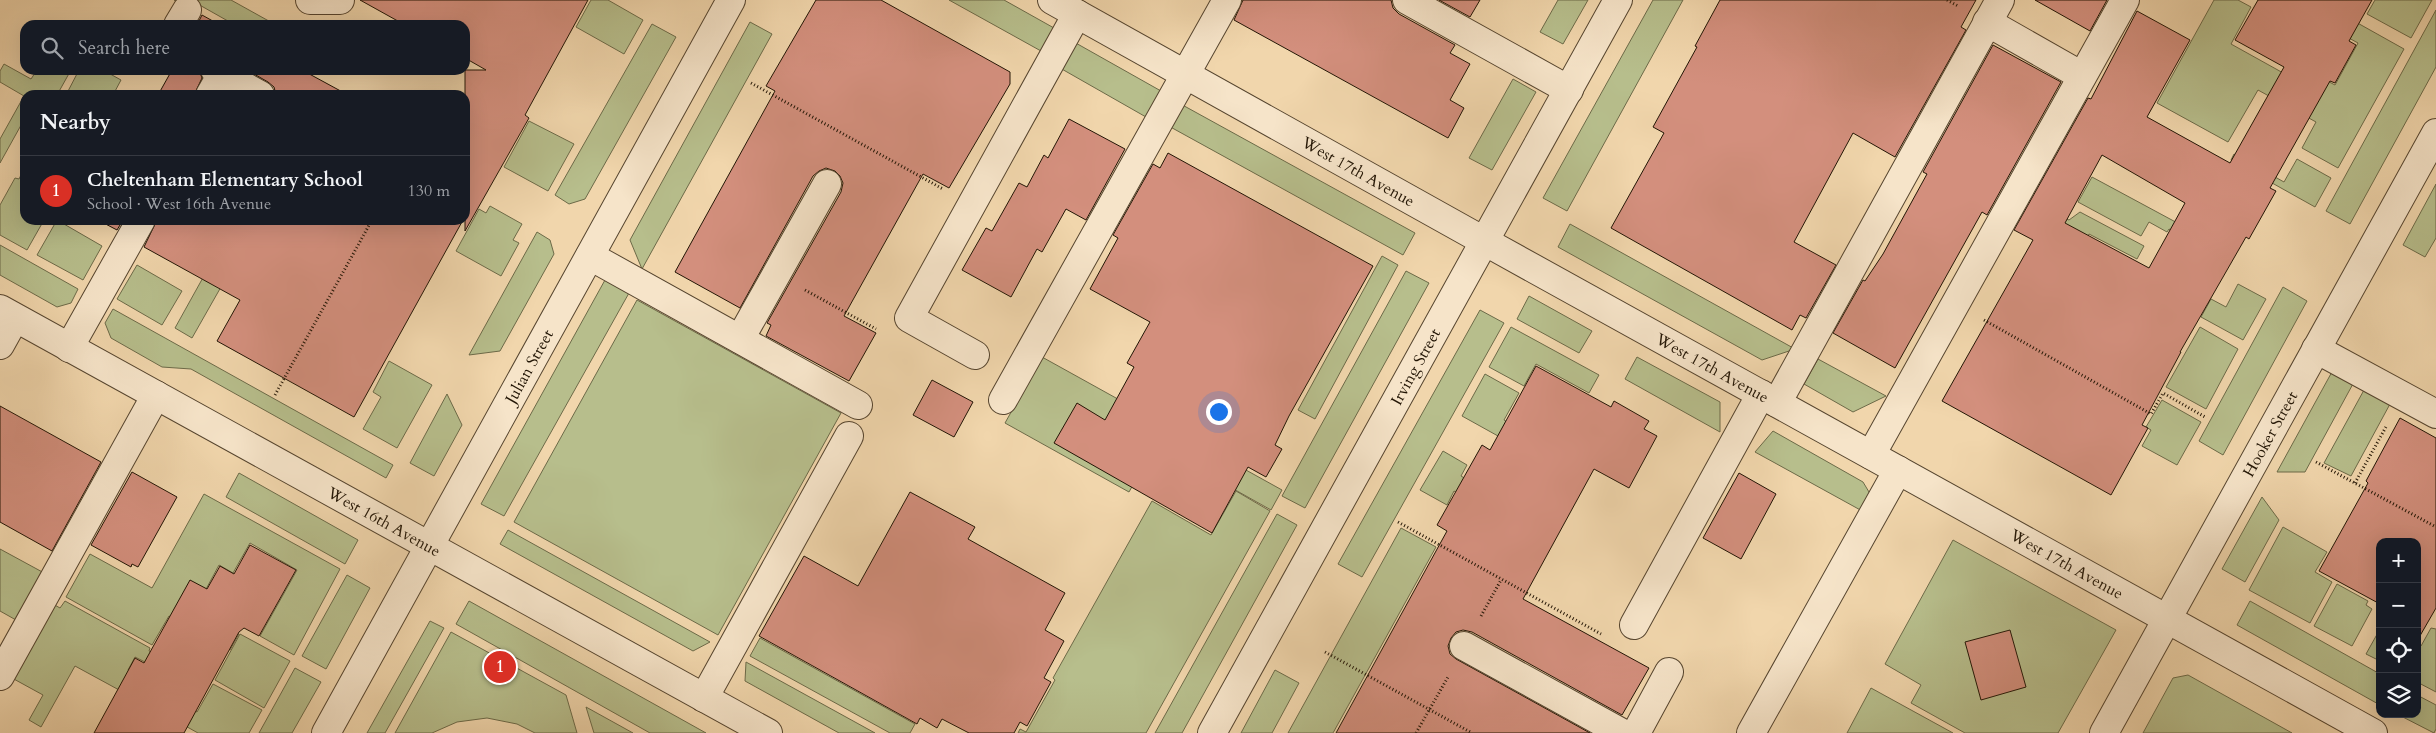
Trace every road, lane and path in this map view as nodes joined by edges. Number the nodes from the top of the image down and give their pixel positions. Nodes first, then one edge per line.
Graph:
1 (310, 0) edge
2 (340, 0) edge
3 (731, 0) edge
4 (1052, 0) edge
5 (1227, 0) edge
6 (1407, 0) edge
7 (1618, 0) edge
8 (2125, 0) edge
9 (1993, 11) edge
10 (1077, 14) junction
11 (1186, 75) junction
12 (2082, 76) junction
13 (216, 80) edge
14 (751, 83) dead end
15 (245, 90) edge
16 (1569, 90) junction
17 (2436, 133) edge
18 (826, 184) dead end
19 (950, 193) dead end
20 (137, 225) edge
21 (369, 225) edge
22 (1484, 242) junction
23 (590, 256) junction
24 (776, 274) junction
25 (1956, 303) junction
26 (8, 313) edge
27 (877, 330) dead end
28 (740, 339) junction
29 (0, 345) edge
30 (69, 348) junction
31 (2316, 349) junction
32 (975, 354) dead end
33 (156, 395) junction
34 (275, 395) dead end
35 (2402, 396) junction
36 (1769, 399) junction
37 (1003, 400) dead end
38 (858, 405) dead end
39 (2436, 414) edge
40 (2205, 417) dead end
41 (849, 436) dead end
42 (1871, 455) junction
43 (2316, 462) dead end
44 (1898, 470) junction
45 (2355, 483) junction
46 (1398, 522) dead end
47 (2436, 527) edge
48 (430, 546) junction
49 (2168, 619) junction
50 (1634, 625) dead end
51 (1602, 635) dead end
52 (1464, 646) dead end
53 (1325, 652) dead end
54 (1669, 672) dead end
55 (0, 676) edge
56 (704, 698) junction
57 (326, 733) edge
58 (768, 733) edge
59 (1212, 733) edge
60 (1472, 733) edge
61 (1622, 733) edge
62 (1636, 733) edge
63 (1751, 733) edge
64 (2104, 733) edge
65 (2373, 733) edge

1 - 2 street
3 - 23 street, Julian Street
4 - 10 street, West 17th Avenue
5 - 11 street
6 - 16 street
7 - 16 street, Irving Street
8 - 12 street
9 - 12 street
9 - 36 street
10 - 11 street, West 17th Avenue
10 - 32 street
11 - 22 street, West 17th Avenue
11 - 37 street
12 - 25 street
13 - 15 street
14 - 19 path
16 - 22 street, Irving Street
17 - 31 street, Hooker Street
18 - 24 street
20 - 30 street
21 - 34 path
22 - 36 street, West 17th Avenue
22 - 59 street, Irving Street
23 - 28 street
23 - 48 street, Julian Street
24 - 27 path
24 - 28 street
25 - 40 path
25 - 42 street
26 - 29 street
26 - 30 street, West 16th Avenue
28 - 38 street
30 - 33 street, West 16th Avenue
31 - 35 street
31 - 49 street, Hooker Street
33 - 48 street, West 16th Avenue
33 - 55 street
35 - 39 street
35 - 45 path
36 - 42 street, West 17th Avenue
36 - 50 street
41 - 56 street
42 - 44 street, West 17th Avenue
43 - 45 path
44 - 49 street, West 17th Avenue
44 - 63 street
45 - 47 path
46 - 51 path
48 - 56 street, West 16th Avenue
48 - 57 street, Julian Street
49 - 64 street, Hooker Street
49 - 65 street, West 17th Avenue
52 - 61 street
53 - 60 path
54 - 62 street
56 - 58 street, West 16th Avenue

